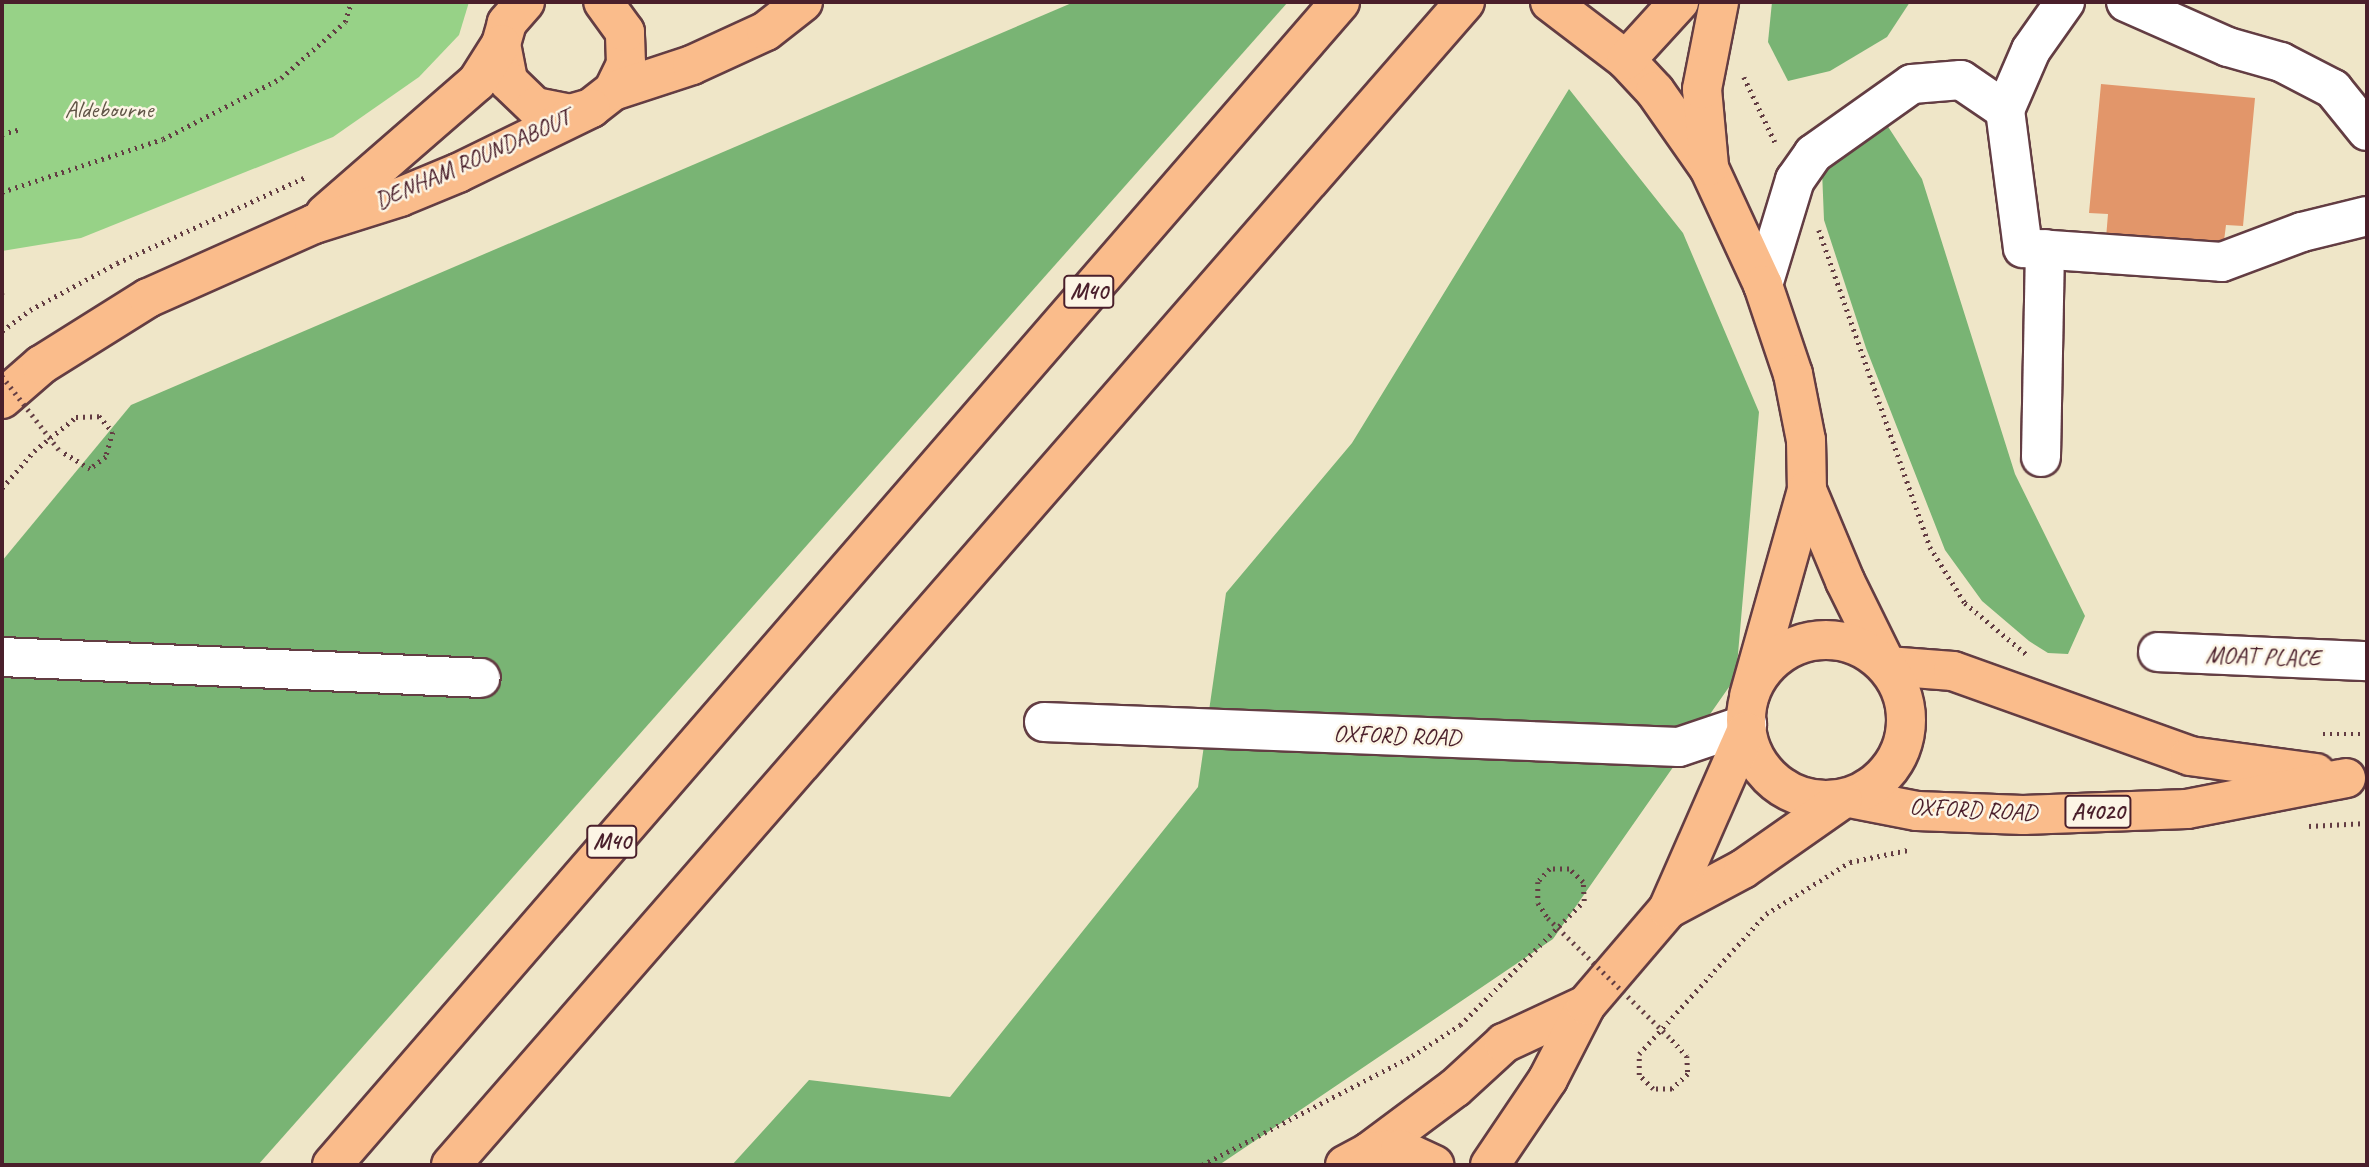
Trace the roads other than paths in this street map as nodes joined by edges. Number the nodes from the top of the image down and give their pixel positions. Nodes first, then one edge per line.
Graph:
1 (524, 2) edge
2 (603, 2) edge
3 (803, 2) edge
4 (1340, 2) edge
5 (1465, 2) edge
6 (1550, 2) edge
7 (1679, 2) edge
8 (2064, 2) edge
9 (2126, 2) edge
10 (1716, 17) edge
11 (501, 44) junction
12 (1626, 60) junction
13 (602, 99) junction
14 (2005, 110) junction
15 (2367, 131) edge
16 (1709, 168) junction
17 (2367, 216) edge
18 (314, 224) junction
19 (2045, 249) junction
20 (1763, 285) junction
21 (2, 399) edge
22 (2041, 457) dead end
23 (1807, 490) junction
24 (2158, 652) dead end
25 (2, 657) edge
26 (2367, 661) edge
27 (1887, 666) junction
28 (481, 678) dead end
29 (1747, 717) junction
30 (1044, 722) dead end
31 (2356, 778) edge
32 (1846, 798) junction
33 (1668, 909) junction
34 (1586, 1005) junction
35 (1357, 1158) edge
36 (332, 1165) edge
37 (451, 1165) edge
38 (1435, 1165) edge
39 (1490, 1165) edge

1 - 11 main road, DENHAM ROUNDABOUT
2 - 13 main road
3 - 13 main road, DENHAM ROUNDABOUT
4 - 36 main road, M40
5 - 37 main road
6 - 12 main road
7 - 12 main road
8 - 14 street
9 - 15 street
10 - 16 main road
11 - 13 main road
11 - 18 main road, DENHAM ROUNDABOUT
12 - 16 main road
13 - 18 main road, DENHAM ROUNDABOUT
14 - 19 street
14 - 20 street
16 - 20 main road
17 - 19 street
18 - 21 main road, DENHAM ROUNDABOUT
19 - 22 street
20 - 23 main road
23 - 27 main road
23 - 29 main road
24 - 26 street, MOAT PLACE
25 - 28 street
27 - 29 main road
27 - 31 main road, OXFORD ROAD / A4020
27 - 32 main road
29 - 30 street, OXFORD ROAD
29 - 32 main road
29 - 33 main road
31 - 32 main road, OXFORD ROAD / A4020
32 - 33 main road
33 - 34 main road
34 - 35 main road
34 - 39 main road
35 - 38 main road

